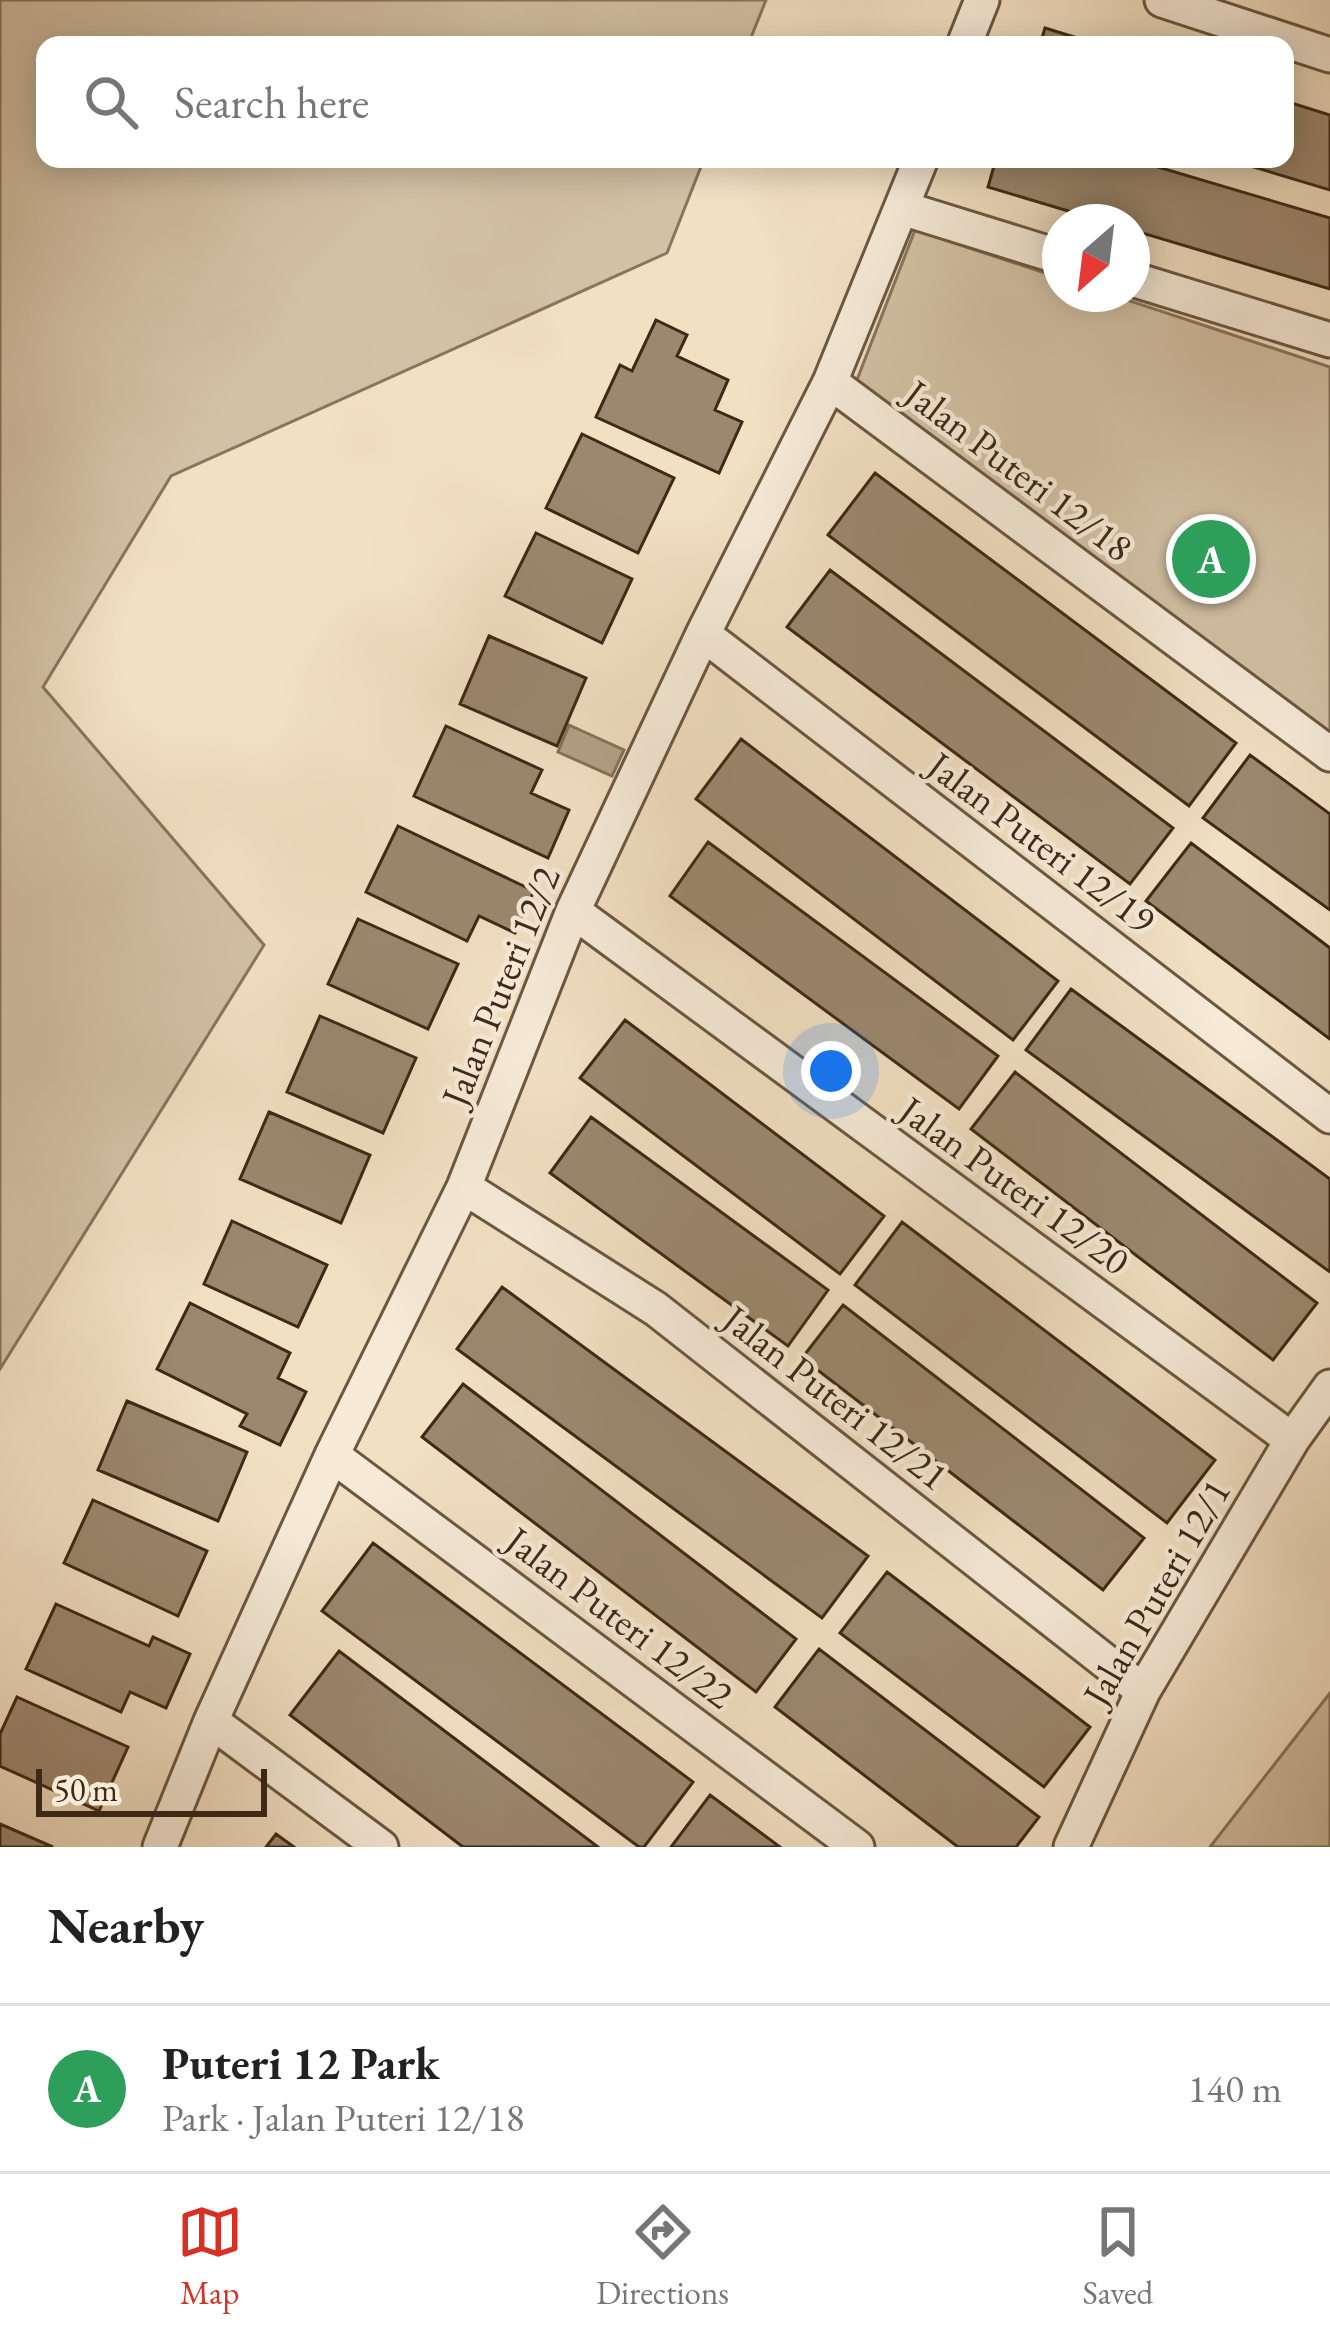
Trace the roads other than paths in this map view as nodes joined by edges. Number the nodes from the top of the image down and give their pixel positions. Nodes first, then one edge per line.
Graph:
1 (982, 0) edge
2 (1162, 0) edge
3 (968, 36) edge
4 (1270, 36) edge
5 (1294, 44) edge
6 (1330, 56) edge
7 (918, 168) edge
8 (902, 208) junction
9 (1042, 251) edge
10 (1150, 285) edge
11 (1330, 340) edge
12 (830, 382) junction
13 (703, 634) junction
14 (1330, 754) edge
15 (573, 911) junction
16 (1330, 1115) edge
17 (464, 1187) junction
18 (1330, 1387) edge
19 (1292, 1440) junction
20 (332, 1455) junction
21 (1143, 1691) junction
22 (212, 1721) junction
23 (160, 1847) edge
24 (381, 1847) edge
25 (857, 1847) edge
26 (1071, 1847) edge

1 - 3 street
2 - 4 street
5 - 6 street
7 - 8 street, Jalan Puteri 12/2
8 - 9 street
8 - 12 street, Jalan Puteri 12/2
10 - 11 street
12 - 13 street, Jalan Puteri 12/2
12 - 14 street, Jalan Puteri 12/18
13 - 15 street, Jalan Puteri 12/2
13 - 16 street, Jalan Puteri 12/19
15 - 17 street, Jalan Puteri 12/2
15 - 19 street, Jalan Puteri 12/20
17 - 20 street, Jalan Puteri 12/2
17 - 21 street, Jalan Puteri 12/21
18 - 19 street, Jalan Puteri 12/1
19 - 21 street, Jalan Puteri 12/1
20 - 22 street, Jalan Puteri 12/2
20 - 25 street, Jalan Puteri 12/22
21 - 26 street, Jalan Puteri 12/1
22 - 23 street, Jalan Puteri 12/2
22 - 24 street

